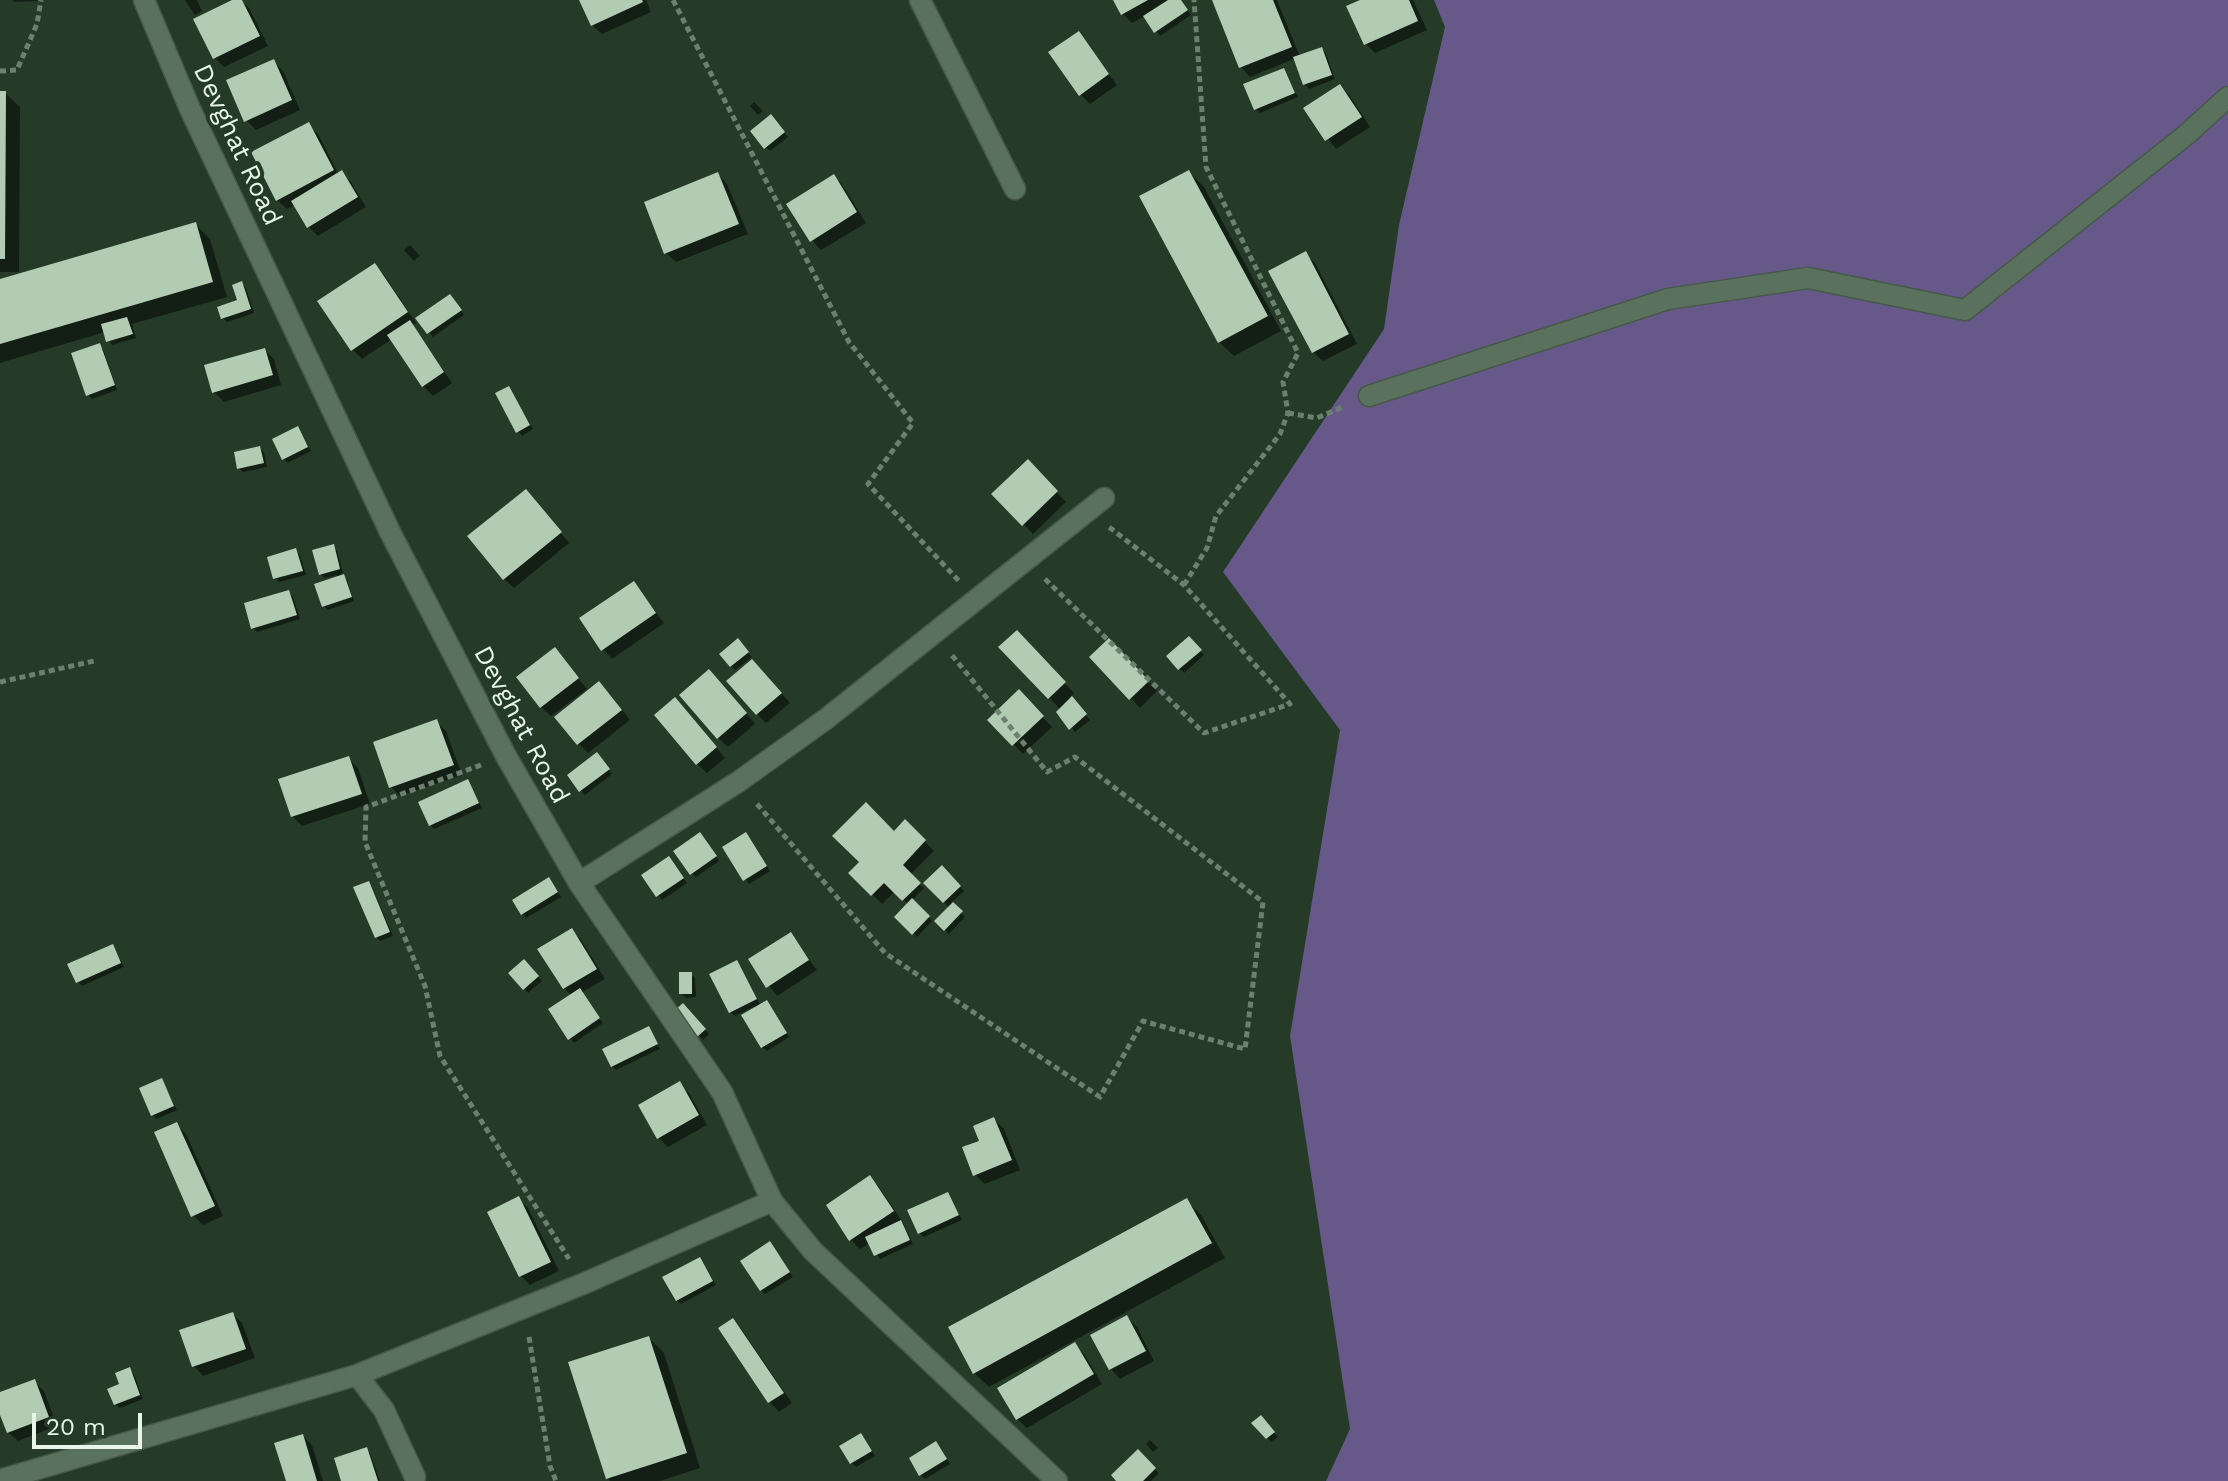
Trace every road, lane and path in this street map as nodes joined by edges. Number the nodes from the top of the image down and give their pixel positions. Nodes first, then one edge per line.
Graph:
1 (41, 0) edge
2 (144, 0) edge
3 (673, 0) edge
4 (920, 0) edge
5 (1194, 0) edge
6 (0, 71) edge
7 (2228, 97) edge
8 (1015, 189) dead end
9 (1369, 396) joint
10 (1288, 413) junction
11 (1104, 498) dead end
12 (1071, 523) junction
13 (1008, 574) junction
14 (1184, 585) junction
15 (977, 599) junction
16 (935, 634) junction
17 (94, 661) dead end
18 (0, 682) edge
19 (506, 756) junction
20 (738, 782) junction
21 (579, 883) junction
22 (772, 1201) junction
23 (585, 1283) junction
24 (524, 1308) junction
25 (357, 1375) junction
26 (415, 1477) dead end
27 (0, 1480) edge
28 (556, 1481) edge
29 (1057, 1481) edge

1 - 6 path
2 - 19 street, Devghat Road
3 - 15 path
4 - 8 street
5 - 10 path
7 - 9 street
9 - 10 path
10 - 14 path
11 - 12 street
12 - 13 street
12 - 14 path
13 - 14 path
13 - 15 street
15 - 16 street
16 - 20 street
16 - 20 path
17 - 18 path
19 - 21 street, Devghat Road
19 - 23 path
20 - 21 street
21 - 22 street, Devghat Road
22 - 23 street
22 - 29 street, Devghat Road
23 - 24 street
24 - 25 street
24 - 28 path
25 - 26 street
25 - 27 street

